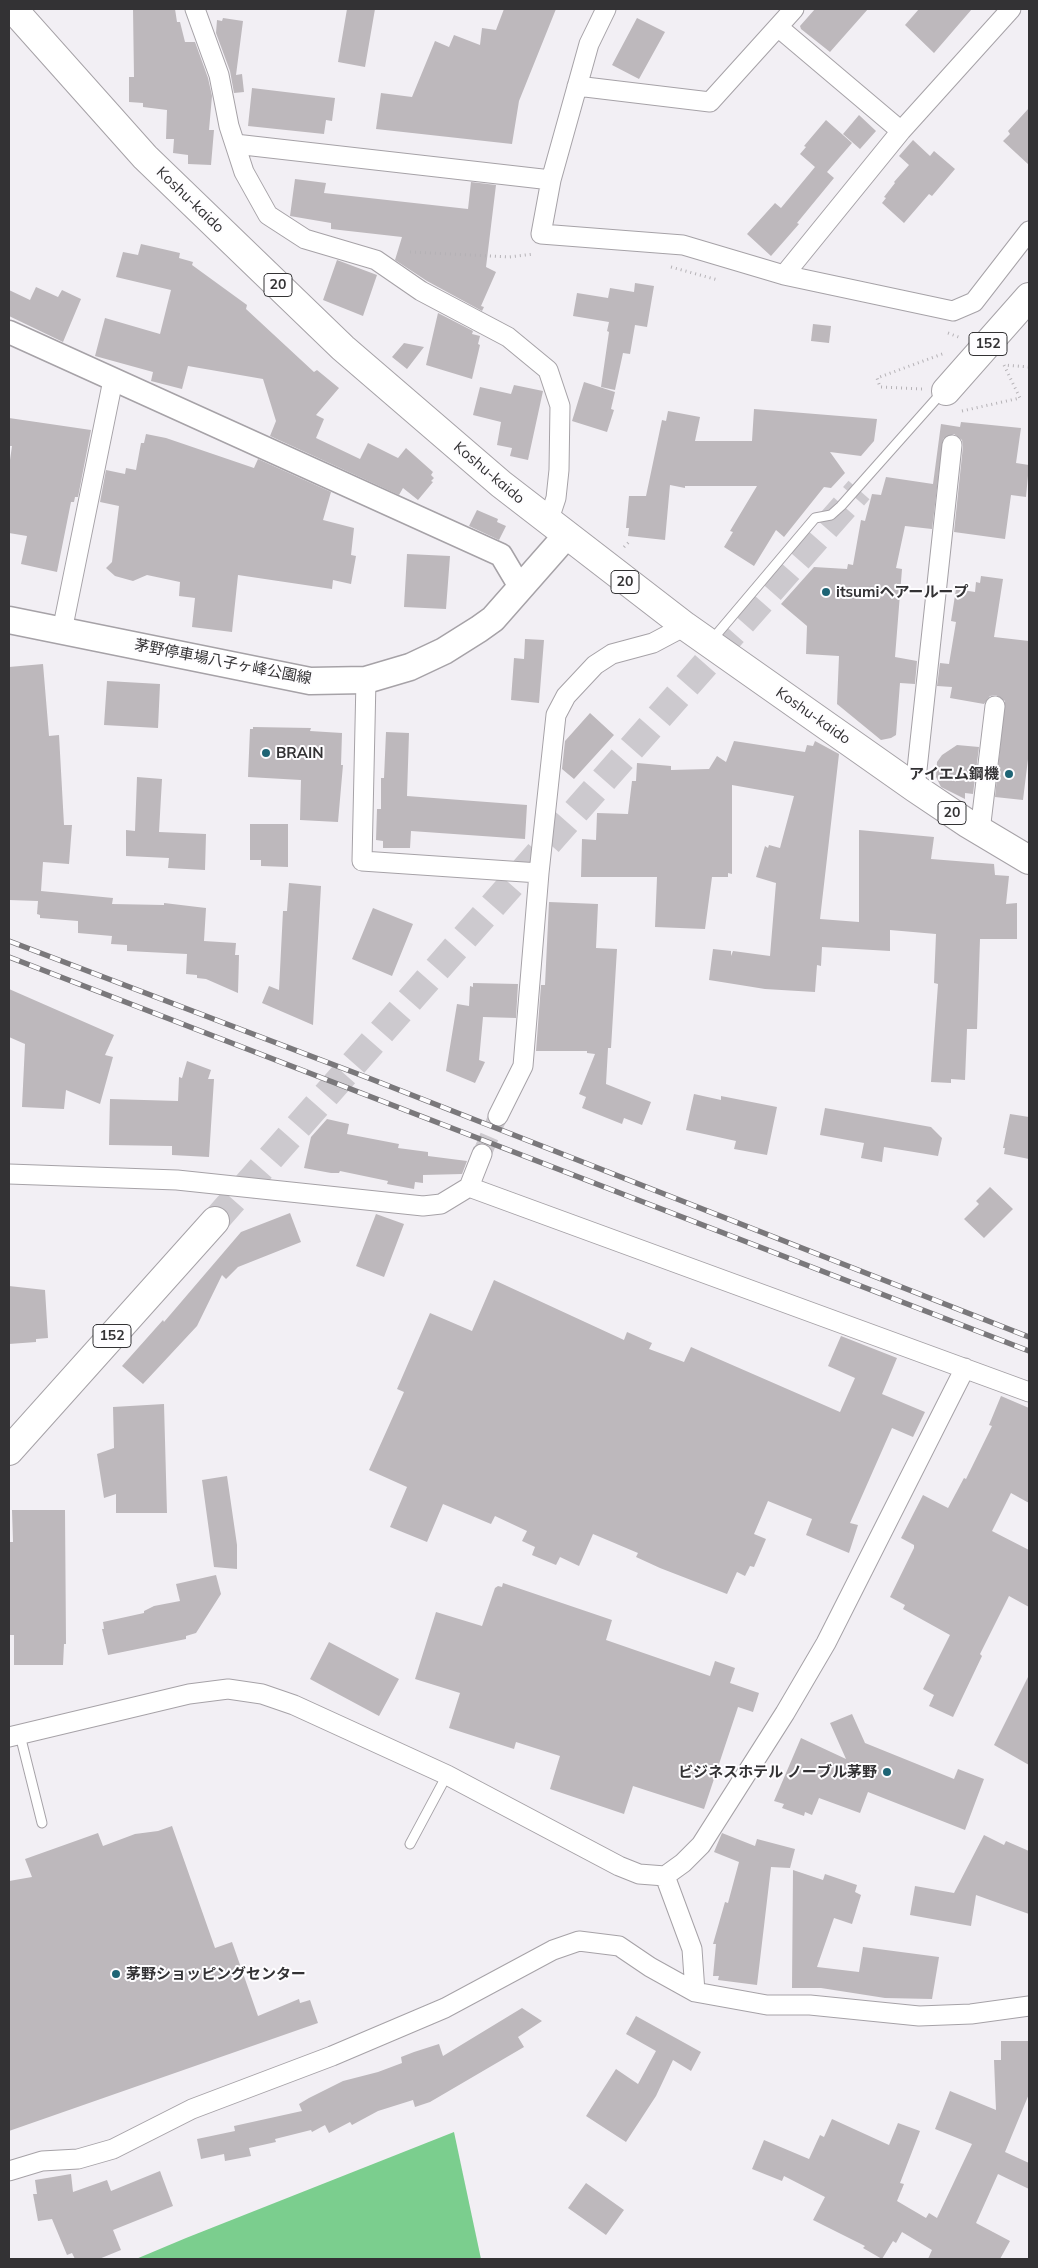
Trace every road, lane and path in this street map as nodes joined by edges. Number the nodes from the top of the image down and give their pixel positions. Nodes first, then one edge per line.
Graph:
1 (14, 9) edge
2 (195, 9) edge
3 (606, 9) edge
4 (794, 9) edge
5 (1011, 9) edge
6 (778, 27) junction
7 (577, 86) junction
8 (901, 131) junction
9 (235, 144) junction
10 (551, 180) junction
11 (1029, 231) edge
12 (410, 252) dead end
13 (538, 254) dead end
14 (665, 265) dead end
15 (784, 275) junction
16 (719, 280) dead end
17 (1029, 296) edge
18 (945, 331) dead end
19 (9, 332) edge
20 (956, 345) dead end
21 (950, 351) dead end
22 (1029, 366) edge
23 (113, 380) junction
24 (941, 394) junction
25 (952, 445) dead end
26 (557, 529) junction
27 (520, 587) junction
28 (9, 620) edge
29 (685, 626) junction
30 (62, 631) junction
31 (709, 643) junction
32 (366, 680) junction
33 (995, 706) dead end
34 (915, 788) junction
35 (980, 831) junction
36 (1029, 860) edge
37 (539, 873) junction
38 (498, 1116) tunnel mouth
39 (482, 1154) tunnel mouth
40 (9, 1174) edge
41 (469, 1187) junction
42 (215, 1221) tunnel mouth
43 (965, 1368) junction
44 (1029, 1392) edge
45 (9, 1451) edge
46 (14, 1736) edge
47 (447, 1775) junction
48 (42, 1822) dead end
49 (410, 1844) dead end
50 (665, 1876) junction
51 (695, 1992) junction
52 (1029, 2006) edge
53 (9, 2172) edge

1 - 26 highway, Koshu-kaido / 20
2 - 9 street
3 - 7 street
4 - 6 street
5 - 8 street
6 - 7 street
6 - 8 street
7 - 10 street
8 - 15 street
9 - 10 street
9 - 26 street
10 - 15 street
11 - 15 street
12 - 13 path
14 - 16 path
17 - 24 highway, 152
18 - 20 path
19 - 23 street
21 - 24 path
22 - 24 path
23 - 27 street
23 - 30 street
24 - 31 lane
25 - 34 street
26 - 27 main road, 茅野停車場八子ヶ峰公園線
26 - 29 highway, Koshu-kaido / 20
27 - 32 main road, 茅野停車場八子ヶ峰公園線
28 - 30 main road, 茅野停車場八子ヶ峰公園線
29 - 31 highway, Koshu-kaido / 20
29 - 37 street
30 - 32 main road, 茅野停車場八子ヶ峰公園線
31 - 34 highway, Koshu-kaido / 20
32 - 37 street
33 - 35 street
34 - 35 highway, Koshu-kaido / 20
35 - 36 highway, Koshu-kaido / 20
37 - 38 street
39 - 41 street
40 - 41 street
41 - 43 street
42 - 45 highway, 152
43 - 44 street
43 - 50 street
46 - 47 street
46 - 48 lane
47 - 49 lane
47 - 50 street
50 - 51 street
51 - 52 street
51 - 53 street

